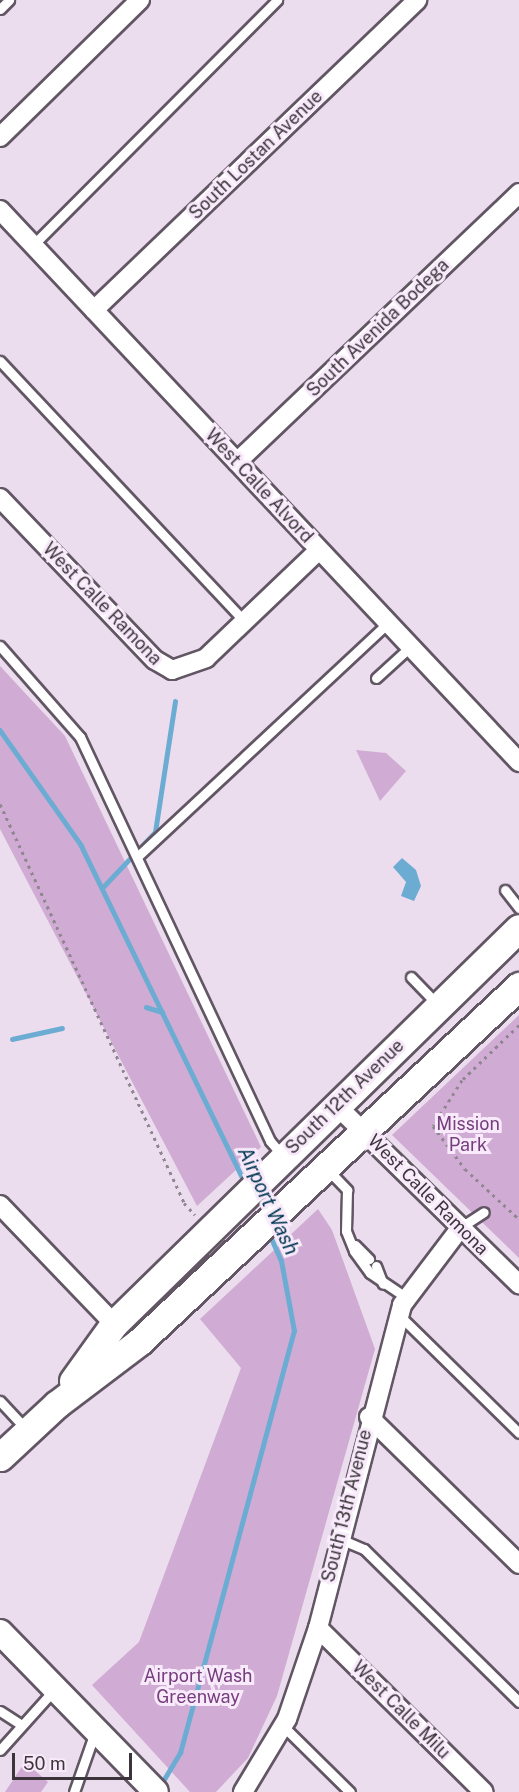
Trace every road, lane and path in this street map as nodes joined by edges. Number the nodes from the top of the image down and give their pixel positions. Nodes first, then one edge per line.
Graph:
1 (9, 0) edge
2 (140, 0) edge
3 (277, 0) edge
4 (417, 0) edge
5 (0, 9) edge
6 (0, 137) edge
7 (519, 193) edge
8 (0, 210) edge
9 (33, 245) junction
10 (94, 310) junction
11 (0, 361) edge
12 (237, 462) junction
13 (0, 498) edge
14 (319, 550) junction
15 (244, 621) junction
16 (388, 623) junction
17 (0, 646) edge
18 (410, 646) junction
19 (376, 678) dead end
20 (519, 762) edge
21 (0, 804) edge
22 (138, 856) junction
23 (505, 890) dead end
24 (519, 908) edge
25 (519, 928) edge
26 (411, 977) dead end
27 (519, 986) edge
28 (439, 1007) junction
29 (519, 1025) edge
30 (337, 1106) junction
31 (364, 1131) junction
32 (277, 1163) junction
33 (324, 1167) junction
34 (0, 1205) edge
35 (484, 1212) dead end
36 (198, 1219) dead end
37 (519, 1219) edge
38 (461, 1227) junction
39 (349, 1239) junction
40 (383, 1284) junction
41 (519, 1284) edge
42 (407, 1298) junction
43 (399, 1316) junction
44 (114, 1324) junction
45 (0, 1401) edge
46 (57, 1404) junction
47 (369, 1417) junction
48 (28, 1431) junction
49 (519, 1433) edge
50 (0, 1457) edge
51 (340, 1539) junction
52 (519, 1564) edge
53 (318, 1628) junction
54 (0, 1632) edge
55 (55, 1689) junction
56 (519, 1702) edge
57 (0, 1711) edge
58 (20, 1724) junction
59 (283, 1726) junction
60 (96, 1731) junction
61 (0, 1750) edge
62 (74, 1792) edge
63 (156, 1792) edge
64 (243, 1792) edge
65 (350, 1792) edge
66 (484, 1792) edge

1 - 5 lane
2 - 6 street
3 - 9 lane
4 - 10 street, South Lostan Avenue
7 - 12 street, South Avenida Bodega
8 - 9 street, West Calle Alvord
9 - 10 street, West Calle Alvord
10 - 12 street, West Calle Alvord
11 - 15 lane
12 - 14 street, West Calle Alvord
13 - 15 street, West Calle Ramona
14 - 15 street, West Calle Ramona
14 - 16 street, West Calle Alvord
16 - 18 street, West Calle Alvord
16 - 22 lane
17 - 22 lane
18 - 19 lane
18 - 20 street, West Calle Alvord
21 - 36 path
22 - 32 lane
23 - 24 lane
25 - 28 main road, South 12th Avenue
26 - 28 lane
27 - 31 main road, South 12th Avenue
28 - 30 main road, South 12th Avenue
29 - 37 path
30 - 31 street, West Calle Ramona
30 - 32 main road, South 12th Avenue
31 - 33 main road, South 12th Avenue
31 - 38 street, West Calle Ramona
32 - 44 main road, South 12th Avenue
33 - 39 lane
33 - 46 main road, South 12th Avenue
34 - 44 street
35 - 38 lane
38 - 41 street, West Calle Ramona
38 - 42 street, South 13th Avenue
39 - 40 lane
39 - 40 lane
40 - 42 lane
42 - 43 street, South 13th Avenue
43 - 47 street, South 13th Avenue
43 - 49 lane
44 - 46 main road, South 12th Avenue
45 - 48 lane
46 - 48 main road, South 12th Avenue
47 - 51 street, South 13th Avenue
47 - 52 street
48 - 50 main road, South 12th Avenue
51 - 53 street, South 13th Avenue
51 - 56 lane
53 - 59 street, South 13th Avenue
53 - 66 street, West Calle Milu
54 - 55 street
55 - 58 lane
55 - 60 street
57 - 58 lane
58 - 61 lane
59 - 64 street, South 13th Avenue
59 - 65 lane
60 - 62 lane
60 - 63 street

